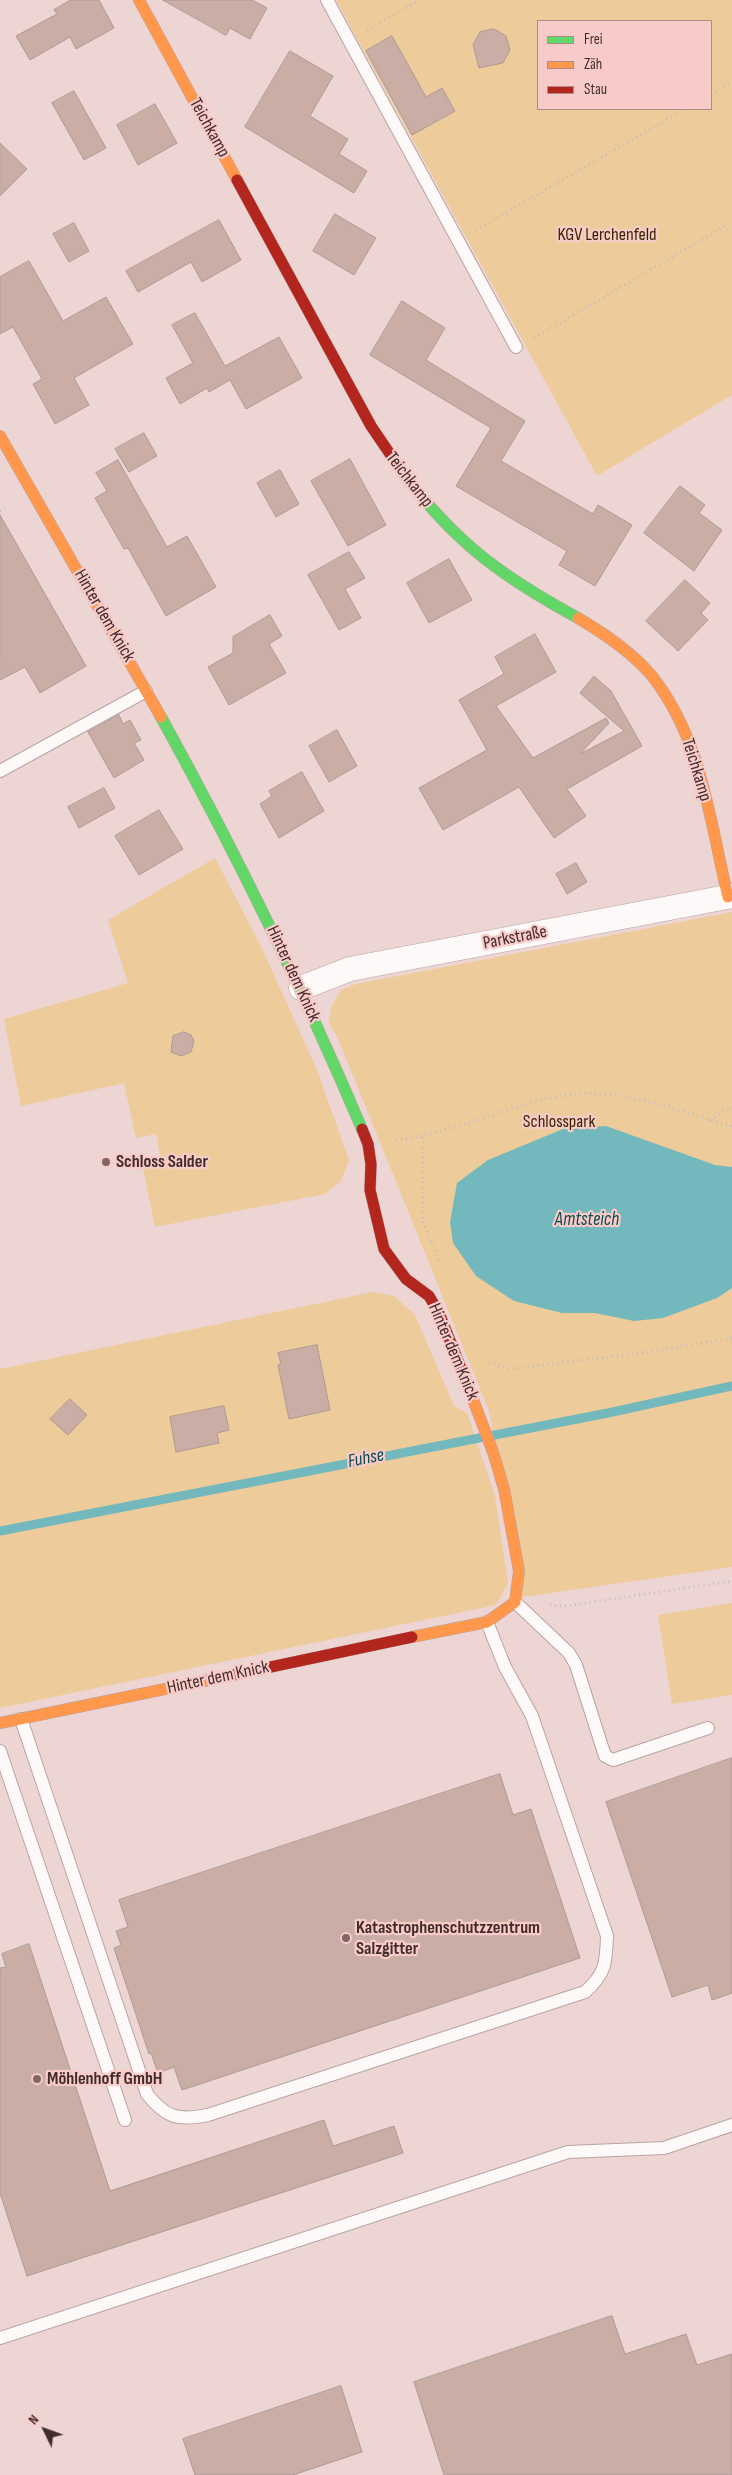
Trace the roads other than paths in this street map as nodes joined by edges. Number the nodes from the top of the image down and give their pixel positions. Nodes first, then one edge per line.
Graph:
1 (139, 0) edge
2 (327, 0) edge
3 (516, 347) road end
4 (0, 436) edge
5 (146, 691) junction
6 (0, 771) edge
7 (730, 897) edge
8 (301, 988) junction
9 (515, 1602) junction
10 (487, 1622) junction
11 (21, 1719) junction
12 (0, 1723) edge
13 (708, 1728) dead end
14 (0, 1752) edge
15 (125, 2120) dead end
16 (732, 2124) edge
17 (0, 2338) edge

1 - 7 street, Teichkamp
2 - 3 lane
4 - 5 street, Hinter dem Knick
5 - 6 lane
5 - 8 street, Hinter dem Knick
7 - 8 street, Parkstraße
8 - 9 street, Hinter dem Knick
9 - 10 street, Hinter dem Knick
9 - 13 lane
10 - 11 street, Hinter dem Knick
10 - 11 lane
11 - 12 street, Hinter dem Knick
14 - 15 lane
16 - 17 lane

